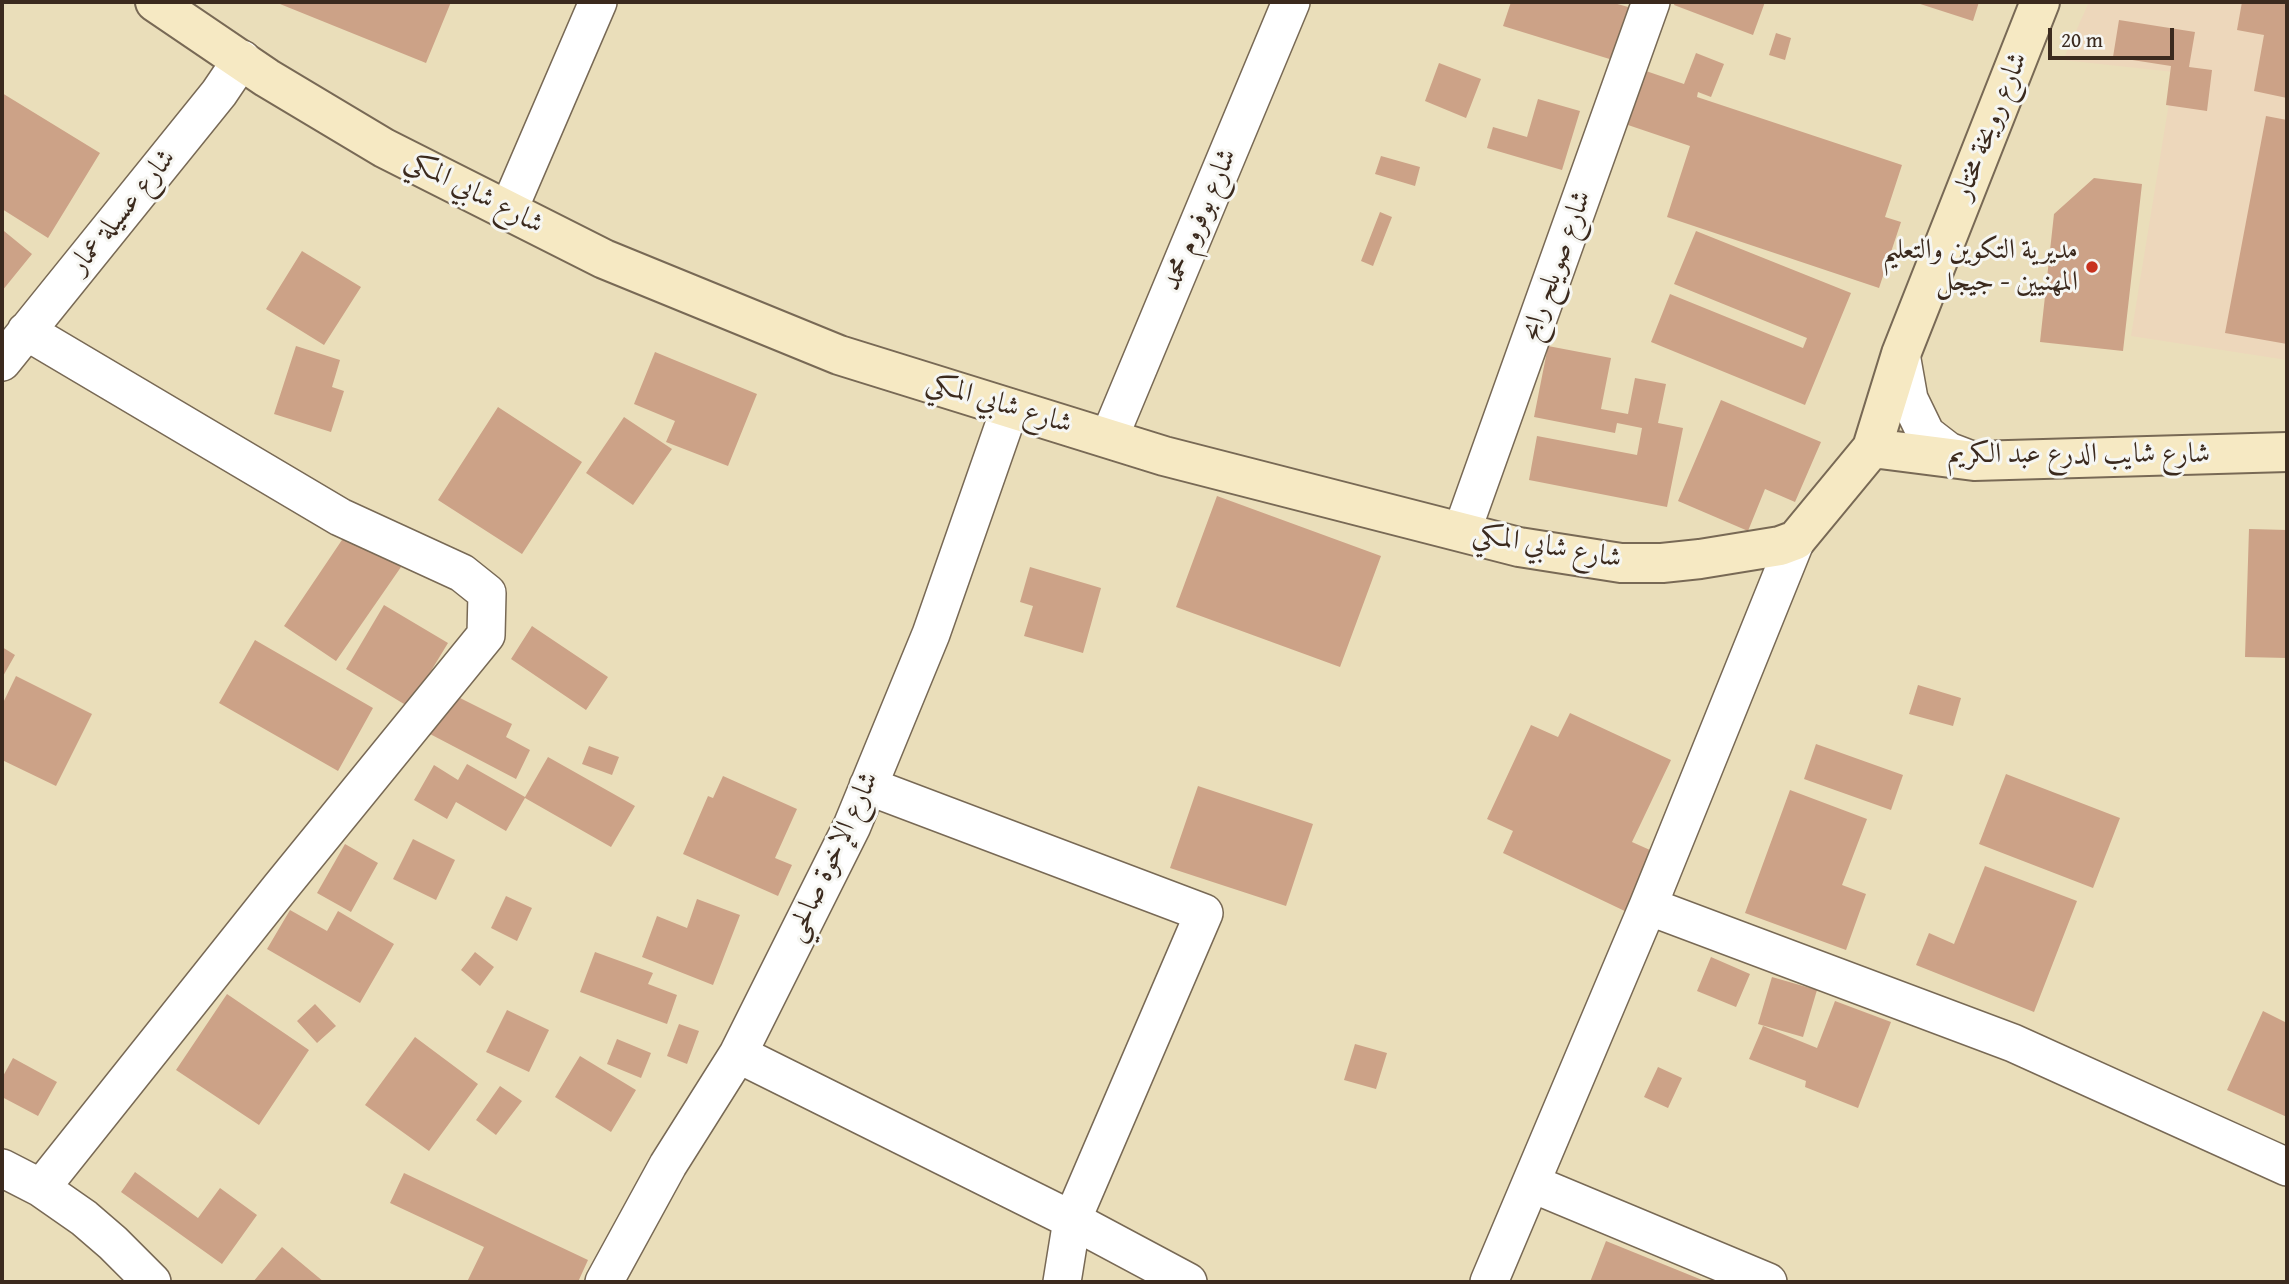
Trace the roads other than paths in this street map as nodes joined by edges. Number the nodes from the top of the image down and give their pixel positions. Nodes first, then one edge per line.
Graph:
1 (155, 2) edge
2 (598, 2) edge
3 (1291, 2) edge
4 (1651, 2) edge
5 (2040, 2) edge
6 (242, 59) junction
7 (508, 211) junction
8 (26, 331) junction
9 (1901, 354) junction
10 (2, 362) edge
11 (1010, 408) junction
12 (1109, 439) junction
13 (1872, 447) junction
14 (2287, 452) edge
15 (1974, 461) junction
16 (1462, 531) junction
17 (1796, 540) junction
18 (868, 786) junction
19 (1648, 906) junction
20 (738, 1054) junction
21 (2287, 1167) edge
22 (2, 1168) edge
23 (1533, 1184) junction
24 (41, 1188) junction
25 (1072, 1220) junction
26 (152, 1282) edge
27 (604, 1282) edge
28 (1062, 1282) edge
29 (1188, 1282) edge
30 (1489, 1282) edge
31 (1768, 1282) edge

1 - 6 main road, شارع شابي المكي
2 - 7 street
3 - 12 street, شارع بوفروم محمد
4 - 16 street, شارع صويلح رابح
5 - 9 main road, شارع رويخة مختار
6 - 7 main road, شارع شابي المكي
6 - 8 street, شارع عسيلة عمار
7 - 11 main road, شارع شابي المكي
8 - 10 street, شارع عسيلة عمار
8 - 24 street
9 - 13 main road, شارع رويخة مختار
9 - 15 street
11 - 12 main road, شارع شابي المكي
11 - 18 street, شارع الإخوة صالحي
12 - 16 main road, شارع شابي المكي
13 - 15 main road, شارع شايب الدرع عبد الكريم
13 - 17 main road
14 - 15 main road, شارع شايب الدرع عبد الكريم
16 - 17 main road, شارع شابي المكي
17 - 19 street
18 - 20 street, شارع الإخوة صالحي
18 - 25 street
19 - 21 street
19 - 23 street
20 - 25 street
20 - 27 street, شارع الإخوة صالحي
22 - 24 street
23 - 30 street
23 - 31 street
24 - 26 street
25 - 28 street
25 - 29 street

